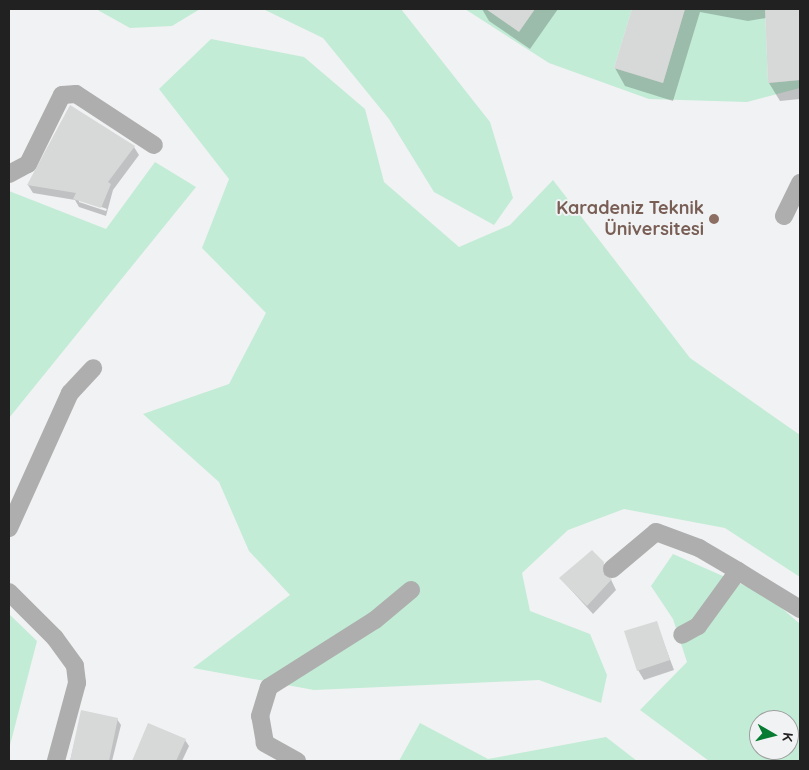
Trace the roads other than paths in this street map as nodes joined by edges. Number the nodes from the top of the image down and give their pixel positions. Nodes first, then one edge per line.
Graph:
1 (154, 145) dead end
2 (9, 174) edge
3 (800, 183) edge
4 (784, 216) dead end
5 (93, 368) dead end
6 (9, 528) edge
7 (612, 569) dead end
8 (738, 571) junction
9 (411, 590) dead end
10 (9, 592) edge
11 (800, 609) edge
12 (682, 635) dead end
13 (56, 761) edge
14 (297, 761) edge

1 - 2 street
3 - 4 street
5 - 6 street
7 - 8 street
8 - 11 street
8 - 12 street
9 - 14 street
10 - 13 street

